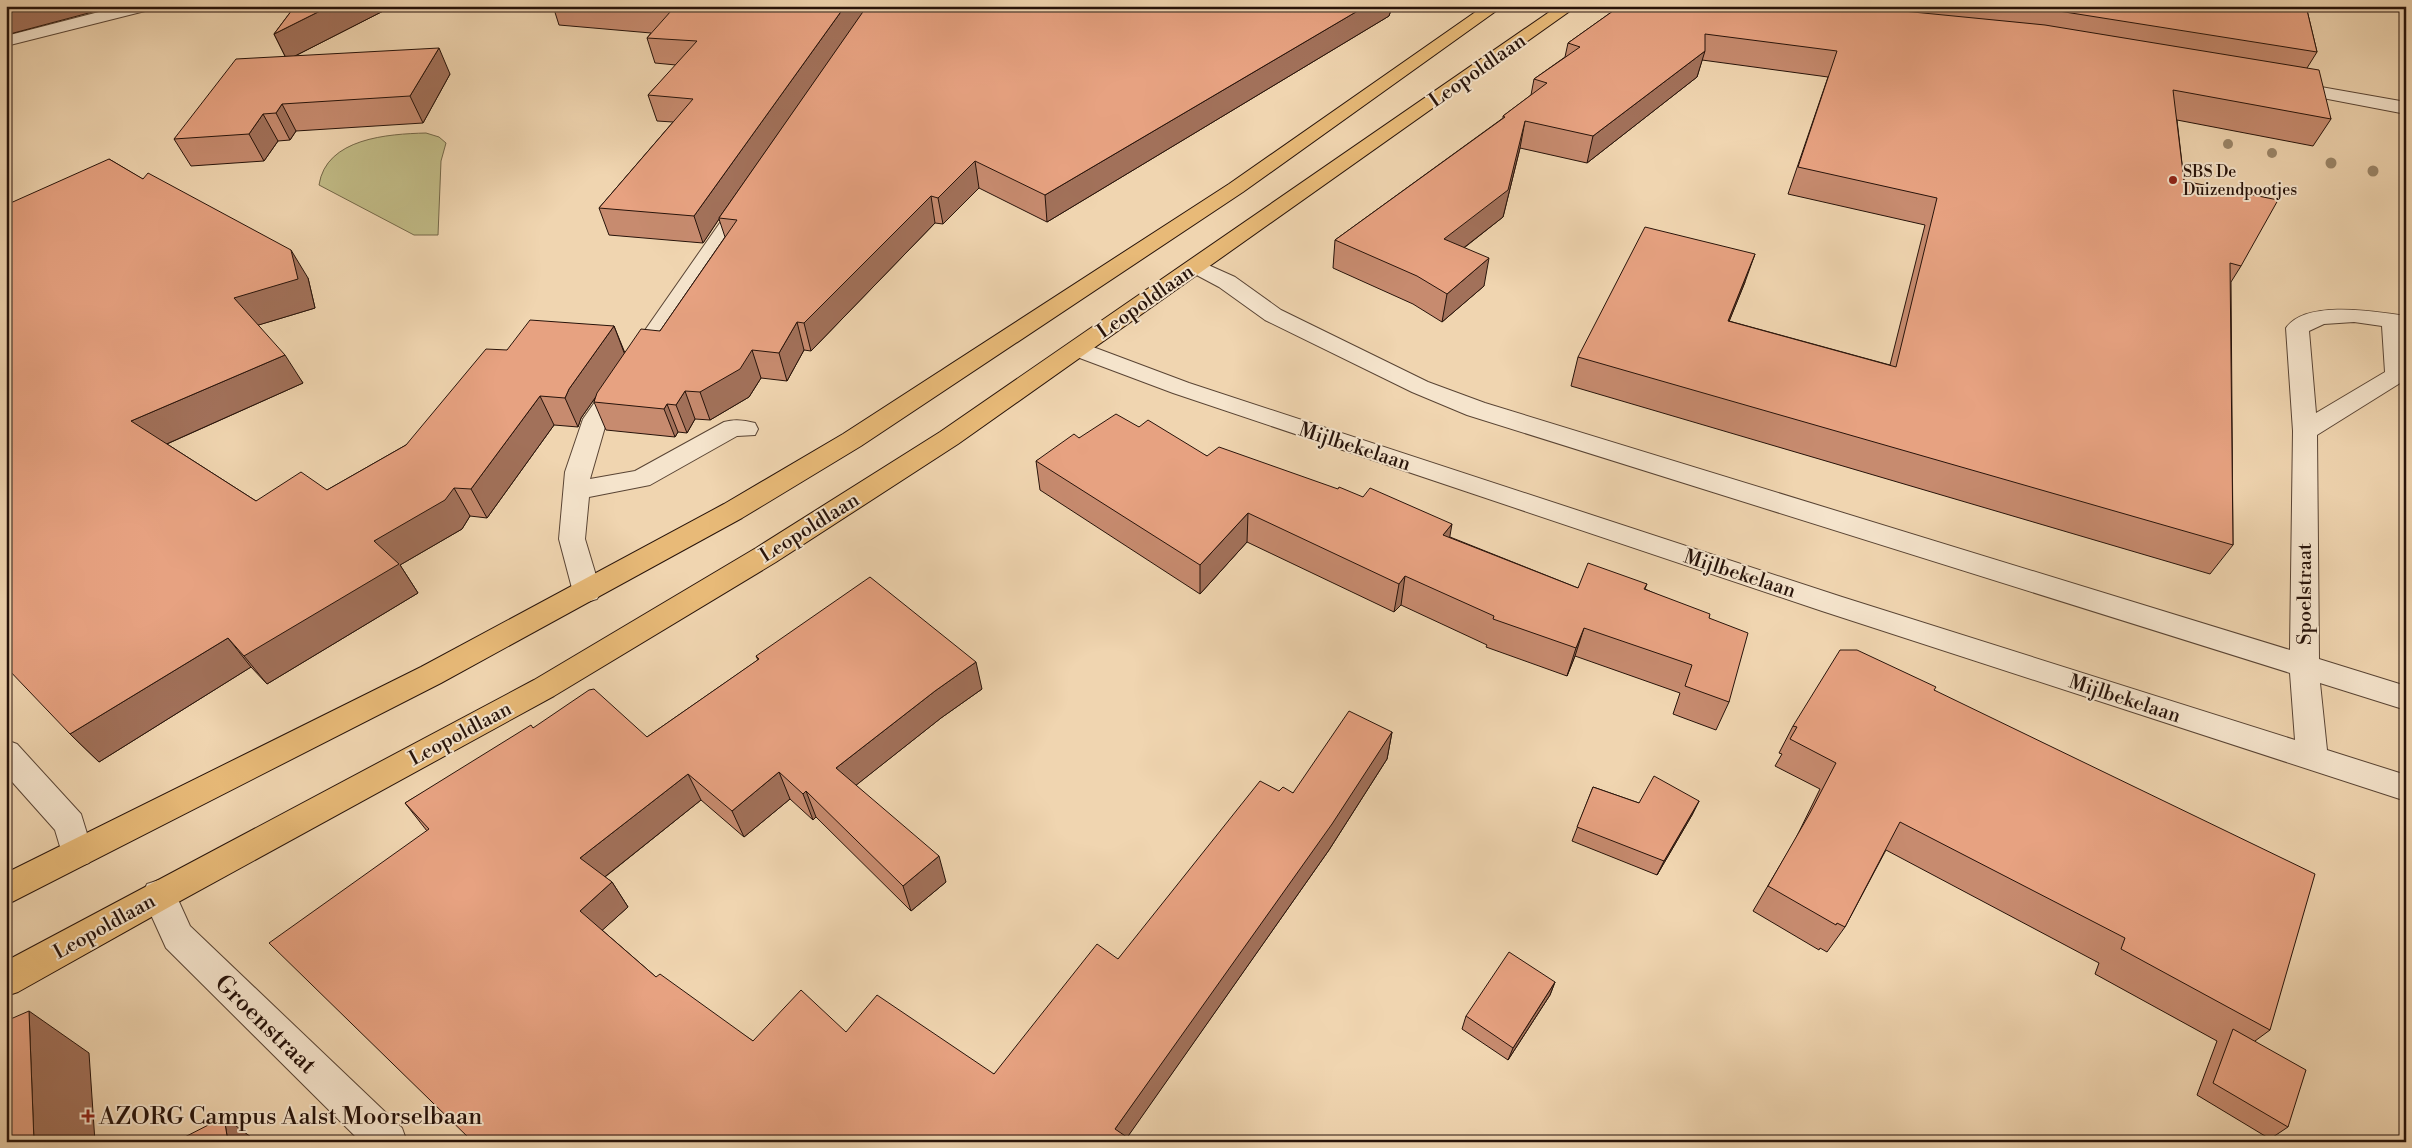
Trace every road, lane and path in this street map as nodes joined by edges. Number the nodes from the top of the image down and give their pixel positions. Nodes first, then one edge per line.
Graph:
1 (143, 6) edge
2 (1495, 6) edge
3 (1569, 6) edge
4 (6, 41) edge
5 (2274, 84) edge
6 (2406, 108) edge
7 (756, 185) edge
8 (1196, 266) junction
9 (2399, 321) edge
10 (1077, 349) junction
11 (746, 429) dead end
12 (2305, 431) junction
13 (576, 490) junction
14 (587, 592) junction
15 (2304, 666) junction
16 (2406, 698) edge
17 (6, 753) edge
18 (2312, 757) junction
19 (2406, 788) edge
20 (77, 853) junction
21 (6, 890) edge
22 (159, 895) junction
23 (6, 980) edge
24 (388, 1142) edge

1 - 4 street
2 - 14 main road, Leopoldlaan
3 - 8 main road, Leopoldlaan
5 - 6 street
7 - 13 street
8 - 10 main road, Leopoldlaan
8 - 15 street
9 - 12 street, Spoelstraat
9 - 12 street, Spoelstraat
10 - 18 street, Mijlbekelaan
10 - 22 main road, Leopoldlaan
11 - 13 street
12 - 15 street, Spoelstraat
13 - 14 street
14 - 20 main road, Leopoldlaan
15 - 16 street
15 - 18 street, Spoelstraat
17 - 20 street
18 - 19 street, Mijlbekelaan
20 - 21 main road, Leopoldlaan
22 - 23 main road, Leopoldlaan
22 - 24 street, Groenstraat

